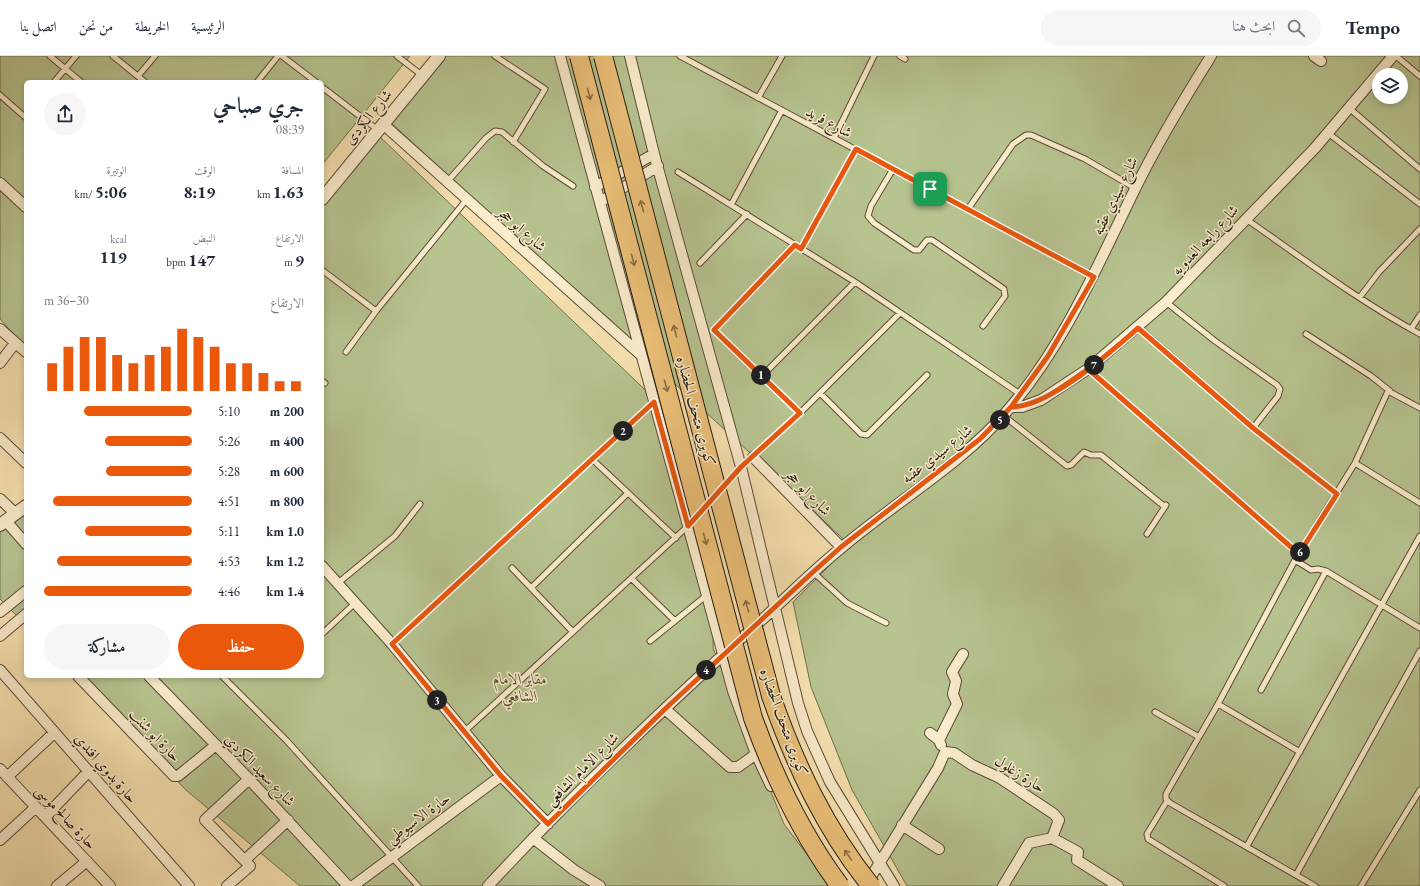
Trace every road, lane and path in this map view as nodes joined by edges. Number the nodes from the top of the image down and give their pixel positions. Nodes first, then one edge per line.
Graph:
1 (50, 56) edge
2 (76, 56) edge
3 (112, 56) edge
4 (155, 56) edge
5 (278, 56) edge
6 (282, 56) edge
7 (397, 56) edge
8 (440, 56) edge
9 (495, 56) edge
10 (560, 56) edge
11 (579, 56) edge
12 (603, 56) edge
13 (630, 56) edge
14 (680, 56) edge
15 (782, 56) edge
16 (874, 56) edge
17 (1211, 56) edge
18 (1393, 56) edge
19 (1396, 56) edge
20 (65, 69) junction
21 (138, 76) junction
22 (423, 76) junction
23 (1420, 76) edge
24 (56, 80) edge
25 (79, 80) edge
26 (143, 80) edge
27 (258, 80) edge
28 (313, 80) edge
29 (324, 88) edge
30 (0, 95) edge
31 (758, 98) junction
32 (1349, 108) junction
33 (782, 110) junction
34 (24, 115) edge
35 (381, 127) junction
36 (1328, 133) junction
37 (834, 138) junction
38 (513, 142) junction
39 (856, 149) junction
40 (654, 154) junction
41 (658, 166) junction
42 (892, 169) junction
43 (1420, 169) edge
44 (678, 172) dead end
45 (448, 182) junction
46 (0, 183) edge
47 (573, 186) dead end
48 (595, 187) junction
49 (1135, 188) junction
50 (324, 197) edge
51 (467, 199) junction
52 (600, 202) junction
53 (1420, 204) edge
54 (24, 205) edge
55 (731, 205) junction
56 (968, 209) junction
57 (746, 214) junction
58 (1245, 219) junction
59 (1420, 229) edge
60 (795, 245) junction
61 (801, 249) junction
62 (700, 262) dead end
63 (324, 272) edge
64 (1094, 277) junction
65 (855, 282) junction
66 (1360, 296) junction
67 (1166, 302) junction
68 (376, 311) junction
69 (900, 313) junction
70 (1420, 315) edge
71 (983, 326) dead end
72 (1138, 328) junction
73 (0, 329) edge
74 (1411, 329) junction
75 (1306, 334) dead end
76 (1420, 334) edge
77 (15, 343) junction
78 (24, 350) edge
79 (346, 352) dead end
80 (641, 355) junction
81 (0, 363) edge
82 (1088, 369) junction
83 (927, 375) dead end
84 (762, 376) junction
85 (1390, 392) junction
86 (820, 393) junction
87 (1020, 394) junction
88 (654, 402) junction
89 (1011, 407) junction
90 (1420, 408) edge
91 (800, 413) junction
92 (1004, 416) junction
93 (1253, 428) junction
94 (0, 438) edge
95 (753, 457) junction
96 (592, 459) junction
97 (24, 461) edge
98 (1355, 463) junction
99 (741, 467) junction
100 (628, 493) junction
101 (1337, 494) junction
102 (0, 499) edge
103 (1420, 503) edge
104 (420, 504) dead end
105 (24, 507) edge
106 (7, 520) edge
107 (688, 526) junction
108 (1147, 534) dead end
109 (1420, 536) edge
110 (676, 538) junction
111 (24, 541) edge
112 (841, 547) junction
113 (1299, 554) junction
114 (1295, 560) junction
115 (324, 568) edge
116 (512, 568) dead end
117 (1326, 571) junction
118 (813, 572) junction
119 (632, 579) junction
120 (338, 583) junction
121 (531, 588) junction
122 (24, 593) edge
123 (706, 595) junction
124 (355, 603) junction
125 (1382, 605) junction
126 (774, 609) junction
127 (0, 612) edge
128 (24, 618) edge
129 (675, 621) junction
130 (886, 623) dead end
131 (1420, 628) edge
132 (324, 632) edge
133 (574, 632) junction
134 (0, 636) edge
135 (650, 641) dead end
136 (392, 644) junction
137 (1420, 651) edge
138 (963, 654) dead end
139 (723, 655) junction
140 (0, 670) edge
141 (80, 678) edge
142 (151, 678) edge
143 (224, 678) edge
144 (1261, 690) dead end
145 (1218, 704) junction
146 (665, 709) junction
147 (1155, 712) dead end
148 (464, 732) junction
149 (54, 733) junction
150 (930, 733) dead end
151 (1199, 737) junction
152 (939, 740) junction
153 (216, 745) junction
154 (944, 752) junction
155 (1300, 752) junction
156 (756, 754) junction
157 (0, 769) edge
158 (88, 771) junction
159 (501, 776) junction
160 (7, 777) junction
161 (249, 779) junction
162 (1419, 792) edge
163 (1167, 801) junction
164 (36, 807) junction
165 (45, 816) junction
166 (288, 820) junction
167 (548, 824) junction
168 (902, 825) junction
169 (533, 838) junction
170 (1052, 838) junction
171 (0, 839) edge
172 (1247, 846) junction
173 (939, 849) dead end
174 (390, 857) junction
175 (245, 860) junction
176 (87, 861) junction
177 (879, 862) junction
178 (1296, 875) junction
179 (232, 884) edge
180 (57, 886) edge
181 (110, 886) edge
182 (189, 886) edge
183 (348, 886) edge
184 (353, 886) edge
185 (418, 886) edge
186 (488, 886) edge
187 (600, 886) edge
188 (833, 886) edge
189 (840, 886) edge
190 (865, 886) edge
191 (871, 886) edge
192 (894, 886) edge
193 (1003, 886) edge
194 (1118, 886) edge
195 (1224, 886) edge
196 (1315, 886) edge
197 (1361, 886) edge

1 - 20 lane
2 - 20 lane
3 - 21 lane
4 - 21 lane
5 - 27 lane
6 - 28 lane
7 - 22 lane
8 - 22 street, شارع الكردى
9 - 38 lane
10 - 48 street
11 -> 189 highway, كوبرى متحف الحضاره, bridge
191 -> 12 highway, كوبرى متحف الحضاره, bridge
13 - 40 street
14 - 31 lane, شارع فريد
15 - 31 lane
16 - 37 lane
17 - 49 street, شارع سيدي عقبه
18 - 32 street, شارع رابعه العدويه
19 - 23 lane
20 - 24 lane
20 - 25 lane
21 - 26 lane
22 - 35 street, شارع الكردى
29 - 35 lane
30 - 34 lane
31 - 33 lane, شارع فريد
32 - 36 street, شارع رابعه العدويه
32 - 43 lane
33 - 37 lane, شارع فريد
33 - 55 lane
35 - 45 street, شارع ابو حجر
35 - 50 street, شارع الكردى
36 - 53 lane
36 - 58 street, شارع رابعه العدويه
37 - 39 lane, شارع فريد
38 - 45 lane
38 - 47 lane
39 - 42 lane, شارع فريد
39 - 61 lane
40 - 41 street
40 - 48 street
41 - 52 street
41 - 99 street
42 - 56 lane, شارع فريد
42 - 71 lane
44 - 55 lane
45 - 51 street, شارع ابو حجر
46 - 54 street
48 - 52 street
49 - 56 lane
49 - 64 street, شارع سيدي عقبه
51 - 68 lane
51 - 80 street, شارع ابو حجر
52 - 80 street
55 - 57 lane
56 - 64 lane, شارع فريد
57 - 60 lane
57 - 62 lane
58 - 66 lane
58 - 67 street, شارع رابعه العدويه
59 - 66 lane
60 - 61 lane
60 - 84 lane
61 - 65 lane
63 - 68 lane
64 - 87 street, شارع سيدي عقبه
65 - 69 lane
65 - 84 lane
66 - 74 lane
67 - 72 street, شارع رابعه العدويه
67 - 93 lane
68 - 79 lane
69 - 86 lane
69 - 87 lane
70 - 74 lane
72 - 82 street, شارع رابعه العدويه
72 - 93 lane
73 - 77 street
74 - 76 lane
75 - 85 lane
77 - 78 street
77 - 81 street
80 - 88 street
82 - 89 street, شارع رابعه العدويه
82 - 113 lane
83 - 86 lane
84 - 91 lane
85 - 90 lane
85 - 98 lane
86 - 91 lane
87 - 89 street, شارع سيدي عقبه
88 - 96 lane
88 - 107 street
89 - 92 street, شارع سيدي عقبه
91 - 95 lane
92 - 108 lane
92 - 112 street, شارع سيدي عقبه
93 - 101 lane
94 - 97 street
95 - 99 lane
95 - 112 street, شارع ابو حجر
96 - 100 lane
96 - 136 lane
98 - 101 lane
98 - 103 lane
99 - 107 lane
99 - 126 street
100 - 110 lane
100 - 121 lane
101 - 113 lane
102 - 106 street
104 - 120 lane
105 - 106 street
106 - 111 street
107 - 110 lane
107 - 123 street
109 - 125 lane
110 - 119 lane
112 - 118 street, شارع سيدي عقبه
113 - 114 lane
114 - 117 lane
114 - 145 lane
115 - 120 street
116 - 121 lane
117 - 125 lane
117 - 144 lane
118 - 126 street, شارع سيدي عقبه
118 - 130 lane
119 - 129 lane
119 - 133 lane
120 - 124 street
121 - 133 lane
122 - 127 street
123 - 129 lane
123 - 139 street
124 - 132 lane
124 - 136 street
125 - 131 lane
125 - 155 lane
126 - 139 street, شارع سيدي عقبه
126 - 177 street
128 - 134 street
129 - 135 lane
133 - 148 lane
136 - 148 street
137 - 178 lane
138 - 152 street
139 - 146 street, شارع سيدي عقبه
139 - 156 street
140 - 149 street, حارة بدوي افندي
141 - 153 street, حارة ابو شنب
142 - 153 street, شارع سعيد الكردي
143 - 174 lane
145 - 151 lane
145 - 155 lane
146 - 156 street
146 - 167 street, شارع الامام الشافعي
147 - 151 lane
148 - 159 street
149 - 158 street, حارة بدوي افندي
149 - 160 street
150 - 152 street
151 - 163 lane
152 - 154 street
153 - 161 street, شارع سعيد الكردي
154 - 168 street
154 - 170 street, حارة زغلول
155 - 172 lane
156 - 188 street
157 - 160 street, حارة صالح موسى
158 - 165 street
158 - 182 street, حارة بدوي افندي
159 - 167 street
159 - 174 street, حارة الاسيوطي
160 - 164 street, حارة صالح موسى
161 - 166 street, شارع سعيد الكردي
161 - 175 street
162 - 197 lane
163 - 172 lane
163 - 195 lane
164 - 165 street, حارة صالح موسى
164 - 171 street
165 - 176 street, حارة صالح موسى
166 - 175 street
166 - 183 street, شارع سعيد الكردي
167 - 169 street, شارع الامام الشافعي
168 - 173 street
168 - 177 street
169 - 186 street, شارع الامام الشافعي
169 - 187 street
170 - 193 street
170 - 194 street
172 - 178 lane
174 - 184 street, حارة الاسيوطي
174 - 185 lane
175 - 179 street
176 - 180 street
176 - 181 street, حارة صالح موسى
177 - 190 street
177 - 192 street
178 - 196 lane

